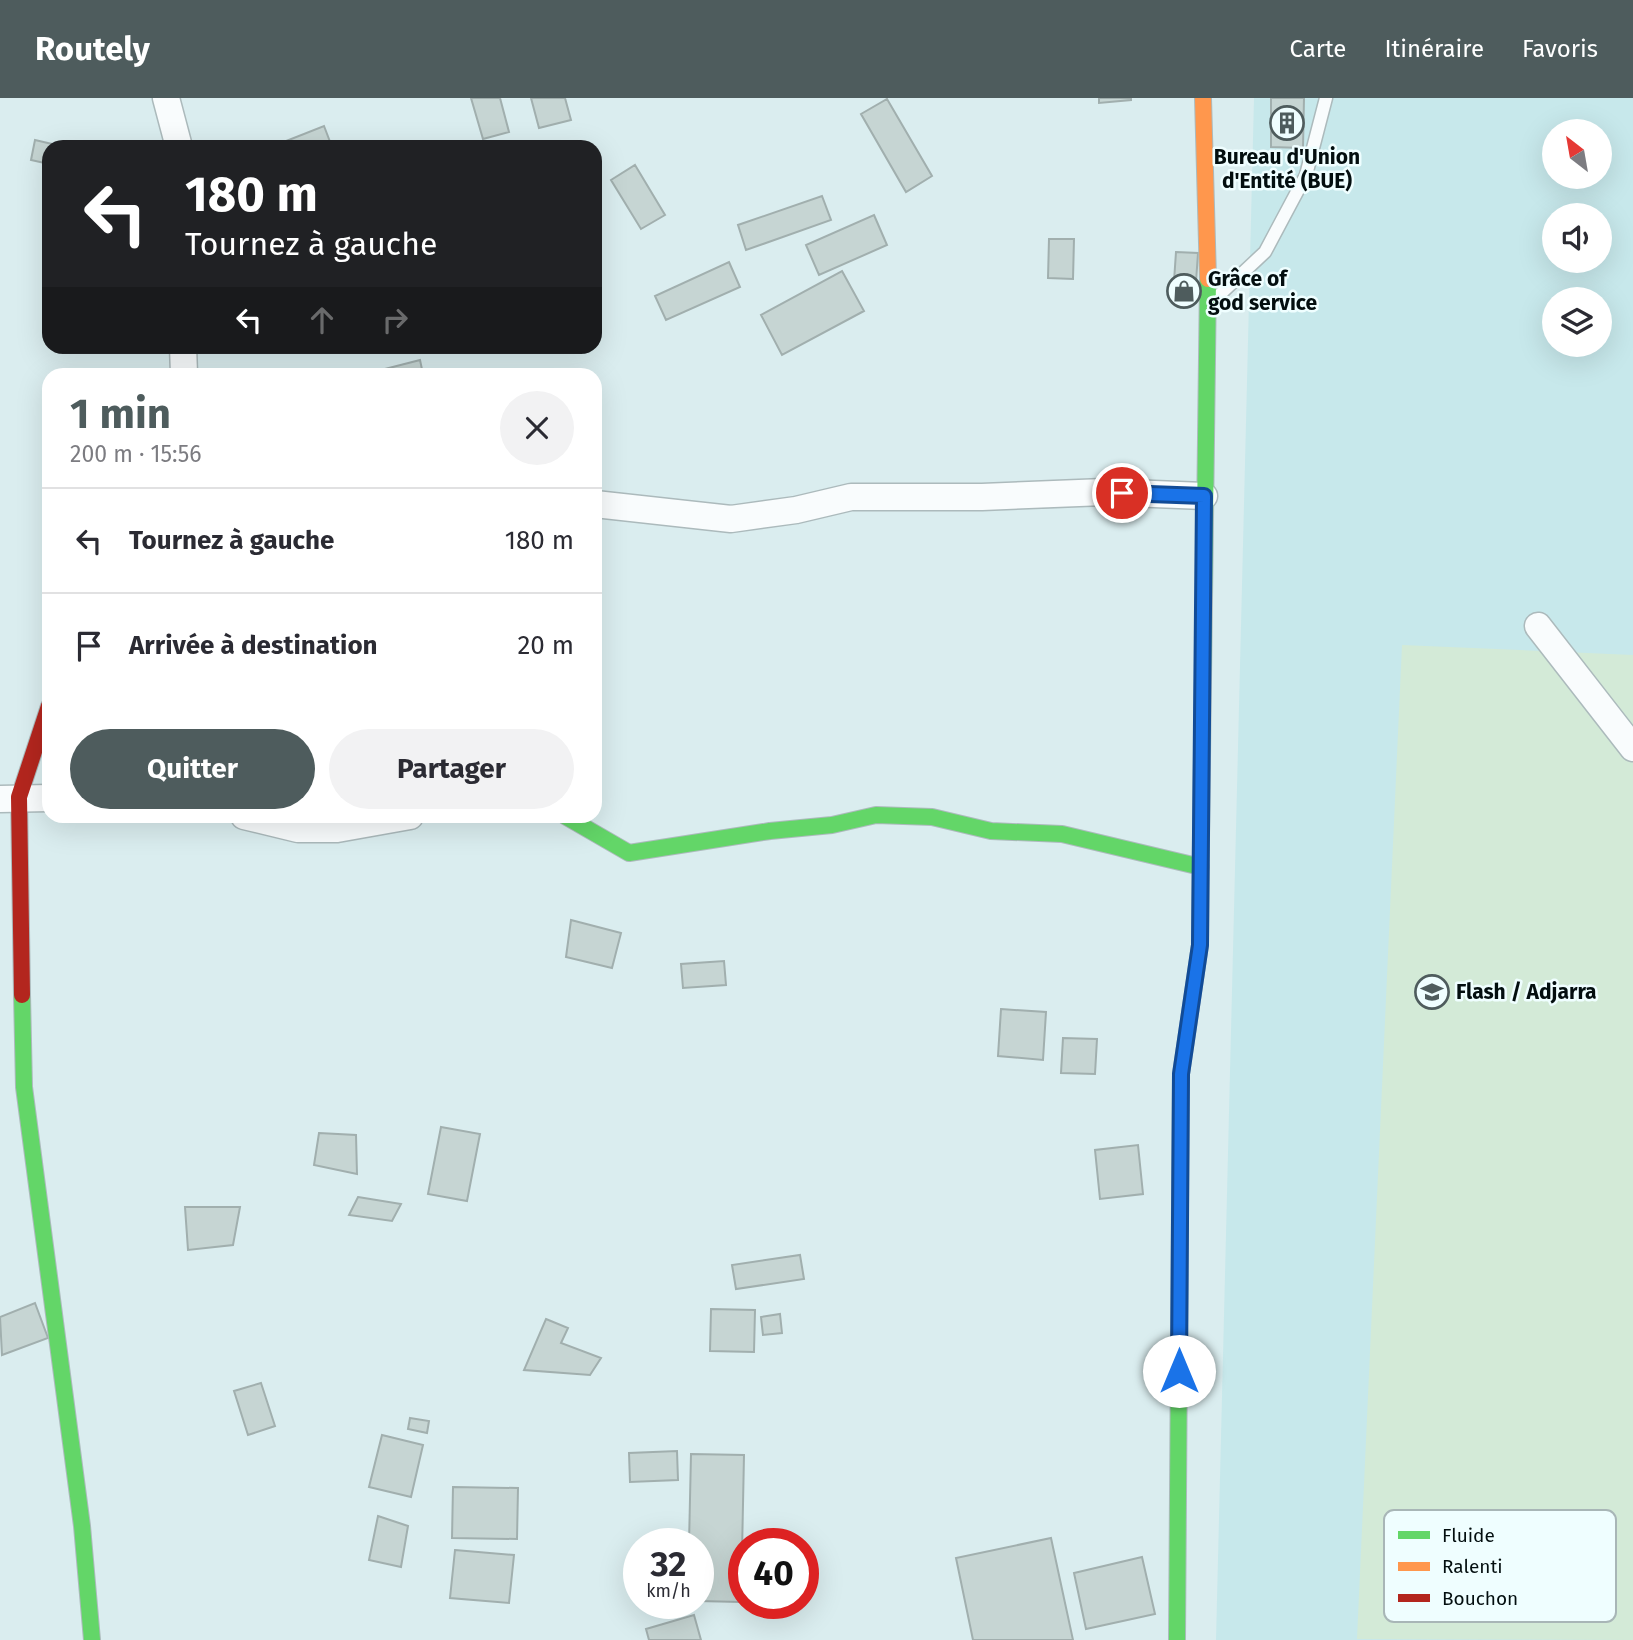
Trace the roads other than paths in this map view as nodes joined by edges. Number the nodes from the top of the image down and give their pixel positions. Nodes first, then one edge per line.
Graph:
1 (166, 98) edge
2 (1203, 98) edge
3 (1326, 98) edge
4 (177, 140) edge
5 (1209, 305) junction
6 (1204, 496) junction
7 (602, 505) edge
8 (1538, 626) dead end
9 (42, 722) edge
10 (1633, 748) edge
11 (9, 798) edge
12 (42, 799) edge
13 (273, 823) edge
14 (371, 823) edge
15 (577, 823) edge
16 (1201, 867) junction
17 (12, 1004) edge
18 (92, 1640) edge
19 (1177, 1640) edge

1 - 4 street
2 - 5 street
3 - 5 lane
5 - 6 street
6 - 7 street
6 - 16 street
8 - 10 street
9 - 11 street
11 - 12 street
11 - 17 street
13 - 14 street
15 - 16 street
16 - 19 street
17 - 18 street

